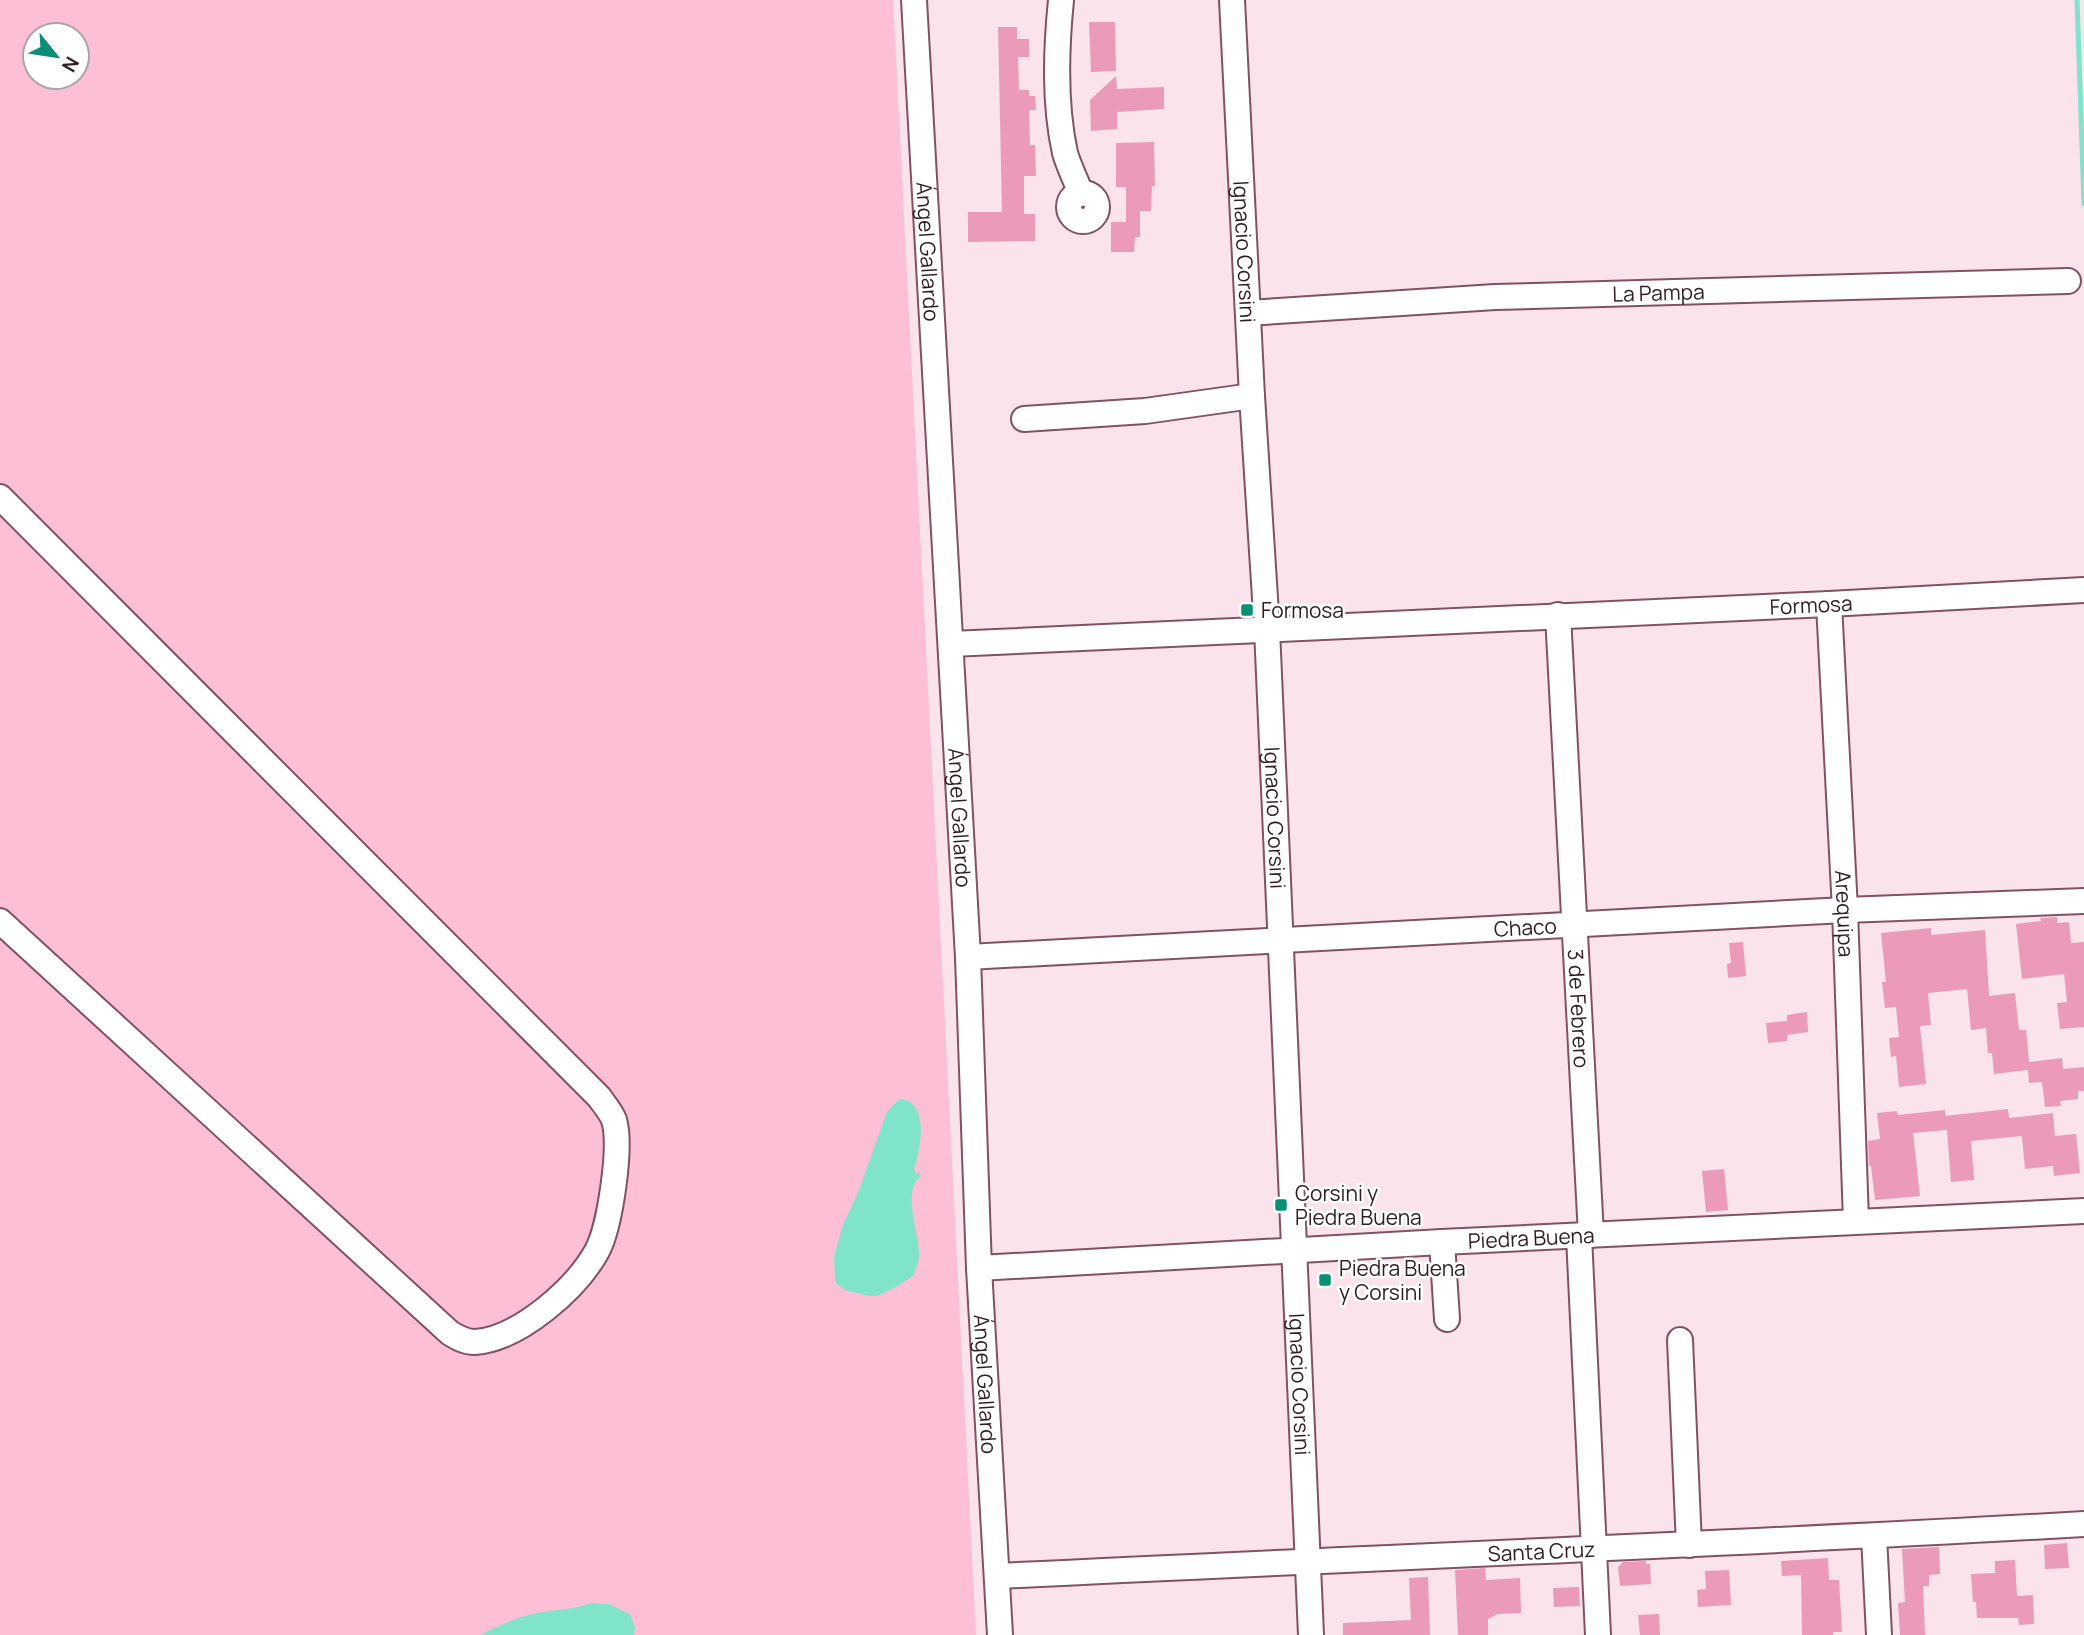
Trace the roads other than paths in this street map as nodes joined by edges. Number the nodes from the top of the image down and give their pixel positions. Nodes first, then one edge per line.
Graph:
1 (914, 0) edge
2 (1061, 0) edge
3 (1232, 0) edge
4 (1081, 194) dead end
5 (2068, 281) dead end
6 (1248, 313) junction
7 (1252, 396) junction
8 (1024, 419) dead end
9 (0, 497) edge
10 (2084, 590) edge
11 (1829, 604) junction
12 (1558, 615) junction
13 (1267, 629) junction
14 (951, 644) junction
15 (2084, 901) edge
16 (1845, 909) junction
17 (0, 921) edge
18 (1574, 925) junction
19 (1281, 939) junction
20 (968, 957) junction
21 (2084, 1211) edge
22 (1856, 1221) junction
23 (1585, 1235) junction
24 (1442, 1242) junction
25 (1295, 1250) junction
26 (979, 1268) junction
27 (1447, 1319) dead end
28 (1679, 1340) dead end
29 (2084, 1524) edge
30 (1874, 1536) junction
31 (1689, 1545) junction
32 (1594, 1550) junction
33 (1306, 1560) junction
34 (998, 1577) junction
35 (1000, 1635) edge
36 (1311, 1635) edge
37 (1598, 1635) edge
38 (1879, 1635) edge

1 - 14 street, Ángel Gallardo
2 - 4 street
3 - 6 street, Ignacio Corsini
5 - 6 street, La Pampa
6 - 7 street, Ignacio Corsini
7 - 8 street
7 - 13 street, Ignacio Corsini
9 - 17 street
10 - 11 street, Formosa
11 - 12 street, Formosa
11 - 16 street, Arequipa
12 - 13 street, Formosa
12 - 18 street, 3 de Febrero
13 - 14 street, Formosa
13 - 19 street, Ignacio Corsini
14 - 20 street, Ángel Gallardo
15 - 16 street, Chaco
16 - 18 street, Chaco
16 - 22 street, Arequipa
18 - 19 street, Chaco
18 - 23 street, 3 de Febrero
19 - 20 street, Chaco
19 - 25 street, Ignacio Corsini
20 - 26 street, Ángel Gallardo
21 - 22 street, Piedra Buena
22 - 23 street, Piedra Buena
23 - 24 street, Piedra Buena
23 - 32 street, 3 de Febrero
24 - 25 street, Piedra Buena
24 - 27 street
25 - 26 street, Piedra Buena
25 - 33 street, Ignacio Corsini
26 - 34 street, Ángel Gallardo
28 - 31 street
29 - 30 street, Santa Cruz
30 - 31 street, Santa Cruz
30 - 38 street
31 - 32 street, Santa Cruz
32 - 33 street, Santa Cruz
32 - 37 street, 3 de Febrero
33 - 34 street, Santa Cruz
33 - 36 street, Ignacio Corsini
34 - 35 street, Ángel Gallardo

